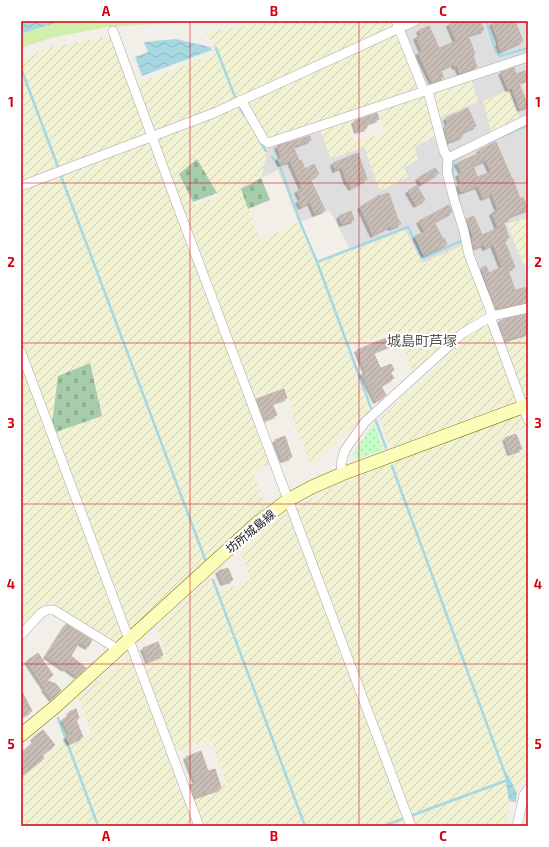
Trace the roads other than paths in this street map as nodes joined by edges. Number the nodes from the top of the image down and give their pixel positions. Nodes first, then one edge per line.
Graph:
1 (415, 21) edge
2 (397, 25) edge
3 (113, 31) dead end
4 (528, 57) edge
5 (426, 91) junction
6 (241, 100) junction
7 (528, 119) edge
8 (151, 137) junction
9 (448, 158) junction
10 (21, 186) edge
11 (528, 308) edge
12 (492, 316) junction
13 (21, 352) edge
14 (526, 406) edge
15 (528, 420) edge
16 (342, 474) junction
17 (288, 500) junction
18 (21, 635) edge
19 (130, 640) junction
20 (118, 650) junction
21 (21, 735) edge
22 (528, 789) edge
23 (409, 820) edge
24 (199, 826) edge
25 (517, 826) edge

1 - 2 street
2 - 5 street
2 - 6 street
3 - 8 street
4 - 5 street
5 - 6 street
5 - 9 street
6 - 8 street
7 - 9 street
8 - 10 street
8 - 17 street
9 - 12 street
11 - 12 street
12 - 14 street
12 - 16 street
13 - 19 street
14 - 15 street
14 - 16 main road, 坊所城島線
16 - 17 main road, 坊所城島線
17 - 19 main road, 坊所城島線
17 - 23 street
18 - 20 street
19 - 20 main road, 坊所城島線
19 - 24 street
20 - 21 main road, 坊所城島線
22 - 25 street

